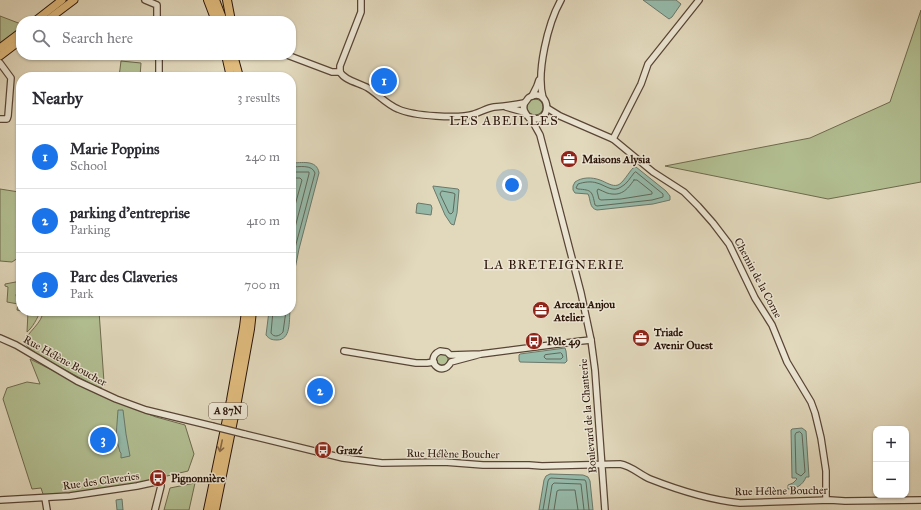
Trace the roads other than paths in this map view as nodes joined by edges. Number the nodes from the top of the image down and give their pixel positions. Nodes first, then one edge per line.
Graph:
1 (62, 0) edge
2 (74, 0) edge
3 (145, 0) edge
4 (208, 0) edge
5 (215, 0) edge
6 (227, 0) edge
7 (361, 0) edge
8 (561, 0) edge
9 (698, 0) edge
10 (41, 16) edge
11 (53, 16) edge
12 (157, 16) edge
13 (214, 16) edge
14 (221, 16) edge
15 (231, 16) edge
16 (16, 36) edge
17 (16, 44) edge
18 (0, 48) edge
19 (0, 56) edge
20 (296, 58) edge
21 (159, 60) edge
22 (227, 60) edge
23 (235, 60) edge
24 (239, 60) edge
25 (0, 63) edge
26 (159, 72) edge
27 (231, 72) edge
28 (238, 72) edge
29 (240, 72) edge
30 (340, 72) junction
31 (541, 74) junction
32 (532, 96) junction
33 (543, 98) junction
34 (524, 103) junction
35 (503, 106) junction
36 (547, 108) junction
37 (524, 112) junction
38 (543, 116) junction
39 (560, 116) junction
40 (529, 117) junction
41 (0, 119) edge
42 (540, 135) junction
43 (613, 139) junction
44 (245, 316) edge
45 (251, 316) edge
46 (0, 338) edge
47 (591, 340) junction
48 (344, 351) dead end
49 (450, 354) junction
50 (480, 354) junction
51 (434, 362) junction
52 (451, 362) junction
53 (603, 465) junction
54 (45, 498) junction
55 (0, 500) edge
56 (826, 500) junction
57 (921, 500) edge
58 (47, 510) edge
59 (155, 510) edge
60 (208, 510) edge
61 (215, 510) edge
62 (606, 510) edge

1 - 10 main road
2 - 11 main road
3 - 12 street
4 - 13 highway
5 - 14 highway
6 - 15 highway
7 - 30 street
8 - 31 street
9 - 43 street
16 - 18 main road
17 - 19 main road
20 - 30 street
21 - 26 street
22 - 27 highway
23 - 28 highway
24 - 29 highway
25 - 41 street
30 - 35 street
31 - 32 street
31 - 33 street
32 - 33 street
32 - 34 street
33 - 36 street
34 - 35 street
34 - 37 street
35 - 37 street
36 - 38 street
36 - 39 street, Chemin de la Corne
37 - 40 street
38 - 39 street, Chemin de la Corne
38 - 40 street
38 - 42 street, Boulevard de la Chanterie
39 - 43 street, Chemin de la Corne
40 - 42 street, Boulevard de la Chanterie
42 - 47 street, Boulevard de la Chanterie
43 - 56 street, Chemin de la Corne
44 -> 60 highway, A 87N
45 - 61 highway, A 87N
46 - 53 street, Rue Hélène Boucher, bridge
47 - 50 street
47 - 53 street, Boulevard de la Chanterie
48 - 51 street
49 - 50 street
49 - 51 street
49 - 52 street
50 - 52 street
51 - 52 street
53 - 56 street, Rue Hélène Boucher
53 - 62 street, Boulevard de la Chanterie
54 - 55 street, Rue des Claveries
54 - 58 street
54 - 59 street, Rue des Claveries
56 - 57 street, Rue Hélène Boucher

